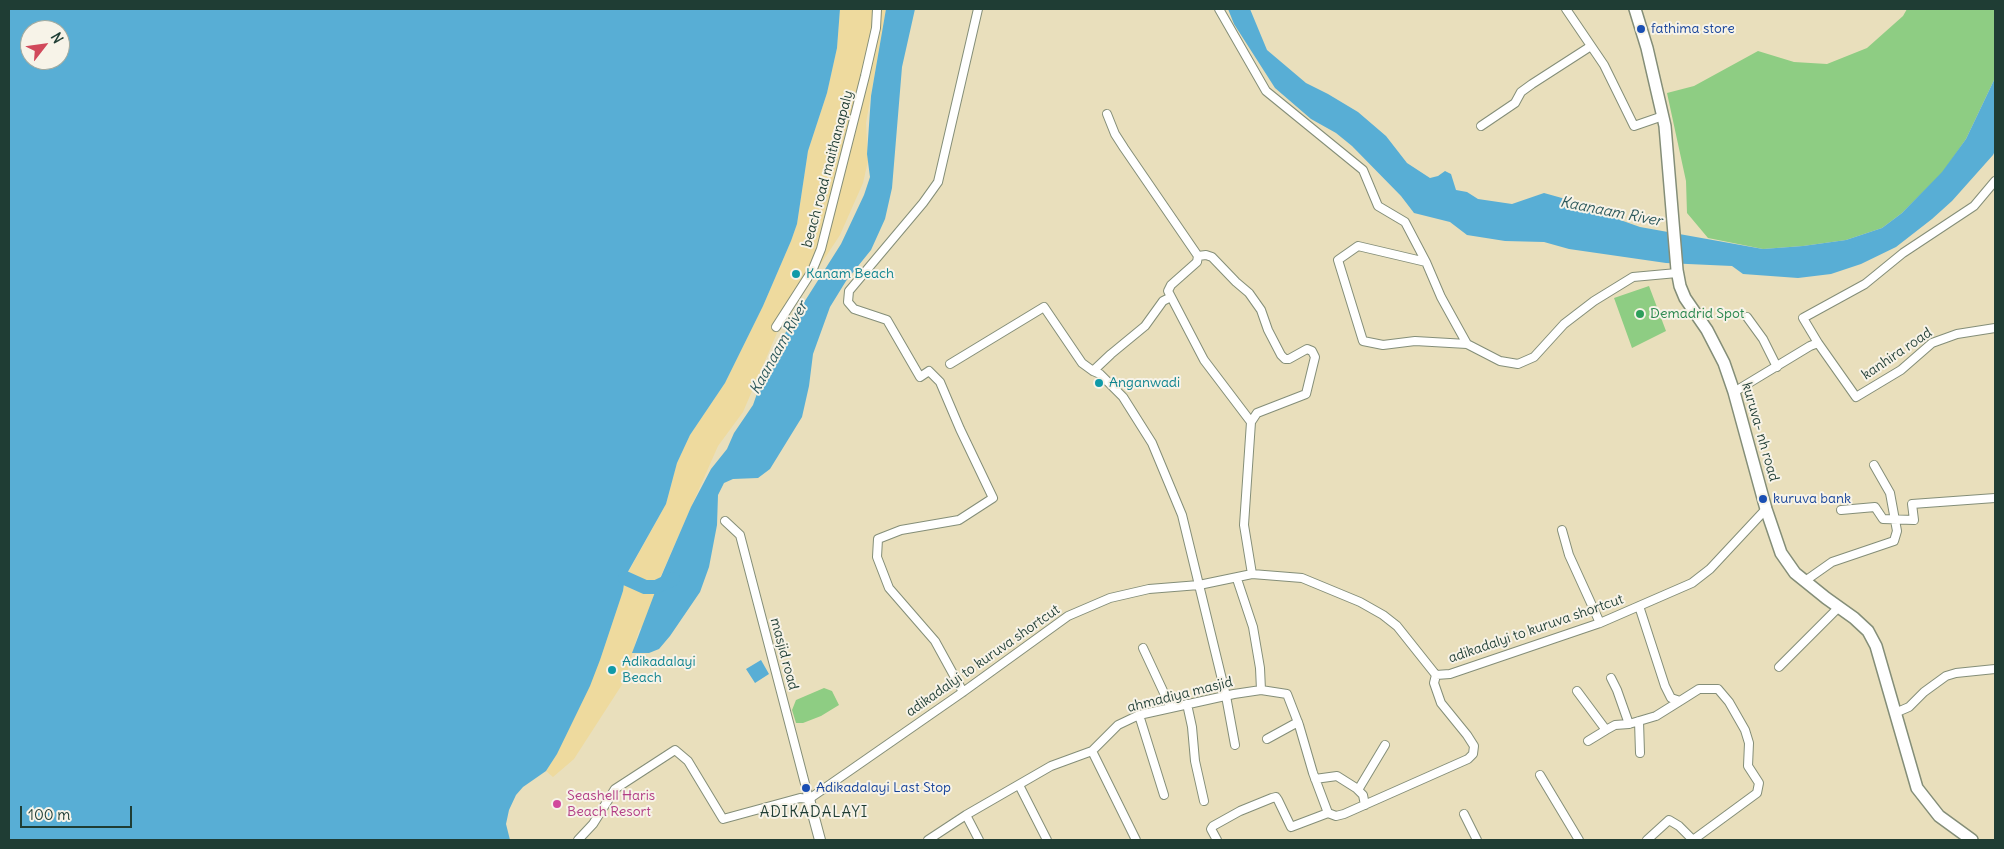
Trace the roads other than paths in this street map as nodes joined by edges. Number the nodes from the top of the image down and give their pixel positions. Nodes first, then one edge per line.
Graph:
1 (877, 9) edge
2 (978, 9) edge
3 (1220, 9) edge
4 (1566, 9) edge
5 (1635, 9) edge
6 (1592, 46) junction
7 (1107, 114) dead end
8 (1663, 116) junction
9 (1481, 126) dead end
10 (1995, 181) edge
11 (1198, 256) junction
12 (1426, 262) junction
13 (1677, 272) junction
14 (1171, 298) junction
15 (1747, 317) dead end
16 (776, 327) dead end
17 (1995, 328) edge
18 (1818, 343) junction
19 (1467, 344) junction
20 (950, 364) dead end
21 (1777, 367) junction
22 (1093, 371) junction
23 (1734, 392) junction
24 (1251, 422) junction
25 (1874, 465) dead end
26 (1995, 498) edge
27 (1766, 509) junction
28 (1841, 510) dead end
29 (725, 520) dead end
30 (1895, 520) junction
31 (1562, 530) dead end
32 (1252, 574) junction
33 (1237, 579) junction
34 (1805, 581) junction
35 (1199, 585) junction
36 (1639, 606) junction
37 (1839, 607) junction
38 (1600, 623) junction
39 (1143, 648) dead end
40 (1779, 667) dead end
41 (1995, 669) edge
42 (1436, 675) junction
43 (1611, 678) dead end
44 (1261, 690) junction
45 (1577, 691) dead end
46 (963, 692) junction
47 (1226, 696) junction
48 (1680, 701) junction
49 (1187, 704) junction
50 (1171, 708) junction
51 (1895, 713) junction
52 (1139, 715) junction
53 (1640, 721) junction
54 (1298, 722) junction
55 (1629, 724) junction
56 (1606, 730) junction
57 (1267, 739) dead end
58 (1588, 741) dead end
59 (1235, 745) dead end
60 (1385, 745) dead end
61 (1092, 751) junction
62 (1640, 753) dead end
63 (1540, 775) dead end
64 (1315, 778) junction
65 (1018, 785) junction
66 (1358, 790) junction
67 (1164, 795) dead end
68 (809, 799) junction
69 (1204, 801) dead end
70 (1365, 805) junction
71 (1328, 812) junction
72 (1464, 814) dead end
73 (966, 816) junction
74 (578, 840) edge
75 (820, 840) edge
76 (928, 840) edge
77 (979, 840) edge
78 (1047, 840) edge
79 (1136, 840) edge
80 (1217, 840) edge
81 (1477, 840) edge
82 (1579, 840) edge
83 (1647, 840) edge
84 (1693, 840) edge
85 (1972, 840) edge

1 - 16 street, beach road maithanapaly
2 - 46 street
3 - 12 street
4 - 6 street
5 - 8 main road, kuruva- nh road
6 - 8 street
6 - 9 street
7 - 11 street
8 - 13 main road, kuruva- nh road
10 - 18 street
11 - 14 street
11 - 24 street
12 - 19 street
12 - 19 street
13 - 19 street
13 - 23 main road, kuruva- nh road
14 - 22 street
14 - 24 street
15 - 21 street
17 - 18 street, kanhira road
18 - 21 street
20 - 22 street
21 - 23 street
22 - 35 street
23 - 27 main road, kuruva- nh road
24 - 32 street
25 - 30 street
26 - 30 street
27 - 34 main road, kuruva- nh road
27 - 36 street, adikadalyi to kuruva shortcut
28 - 30 street
29 - 68 street, masjid road
30 - 34 street
31 - 38 street
32 - 33 street, adikadalyi to kuruva shortcut
32 - 42 street, adikadalyi to kuruva shortcut
33 - 35 street, adikadalyi to kuruva shortcut
33 - 44 street
34 - 37 main road, kuruva- nh road
35 - 46 street, adikadalyi to kuruva shortcut
35 - 47 street
36 - 38 street, adikadalyi to kuruva shortcut
36 - 48 street
37 - 40 street
37 - 51 main road, kuruva- nh road
38 - 42 street, adikadalyi to kuruva shortcut
39 - 50 street
41 - 51 street
42 - 70 street
43 - 55 street
44 - 47 street, ahmadiya masjid
44 - 54 street, ahmadiya masjid
45 - 56 street
46 - 68 street, adikadalyi to kuruva shortcut
47 - 49 street, ahmadiya masjid
47 - 59 street
48 - 53 street
48 - 84 street
49 - 50 street, ahmadiya masjid
49 - 69 street
50 - 52 street, ahmadiya masjid
51 - 85 main road, kuruva- nh road
52 - 61 street, ahmadiya masjid
52 - 67 street
53 - 55 street
53 - 62 street
54 - 57 street
54 - 64 street, ahmadiya masjid
55 - 56 street
56 - 58 street
60 - 66 street
61 - 65 street, ahmadiya masjid
61 - 79 street
63 - 82 street
64 - 66 street
64 - 71 street, ahmadiya masjid
65 - 73 street, ahmadiya masjid
65 - 78 street
66 - 70 street
68 - 74 street
68 - 75 street
70 - 71 street
71 - 80 street
72 - 81 street
73 - 76 street, ahmadiya masjid
73 - 77 street
83 - 84 street

